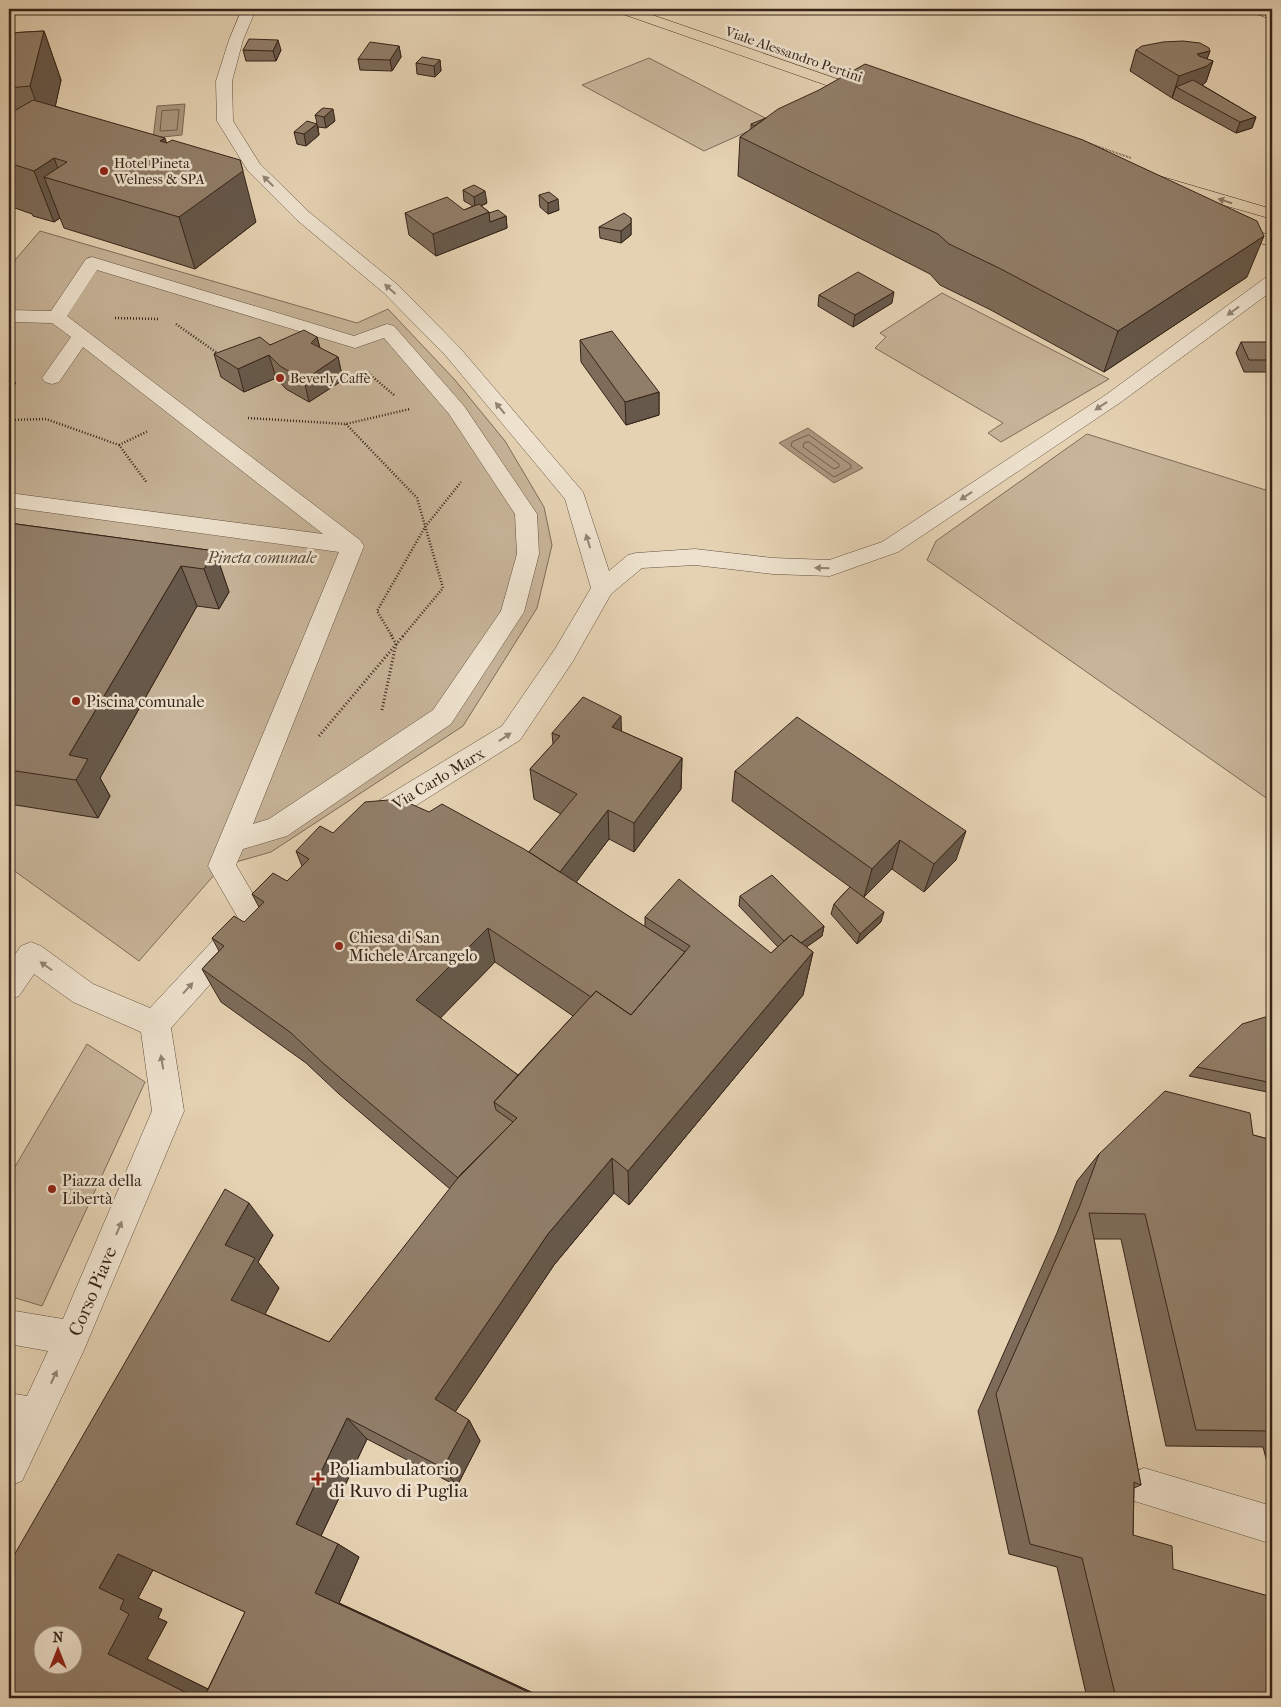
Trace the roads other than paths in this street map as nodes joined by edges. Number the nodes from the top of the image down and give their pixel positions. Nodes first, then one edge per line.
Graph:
1 (249, 9) edge
2 (622, 9) edge
3 (657, 9) edge
4 (1257, 9) edge
5 (1272, 16) edge
6 (1138, 175) edge
7 (1271, 213) edge
8 (1272, 242) edge
9 (1272, 259) edge
10 (1272, 282) edge
11 (9, 316) edge
12 (57, 317) junction
13 (81, 336) junction
14 (52, 378) dead end
15 (9, 500) edge
16 (353, 546) junction
17 (602, 588) junction
18 (348, 835) edge
19 (232, 841) junction
20 (9, 987) edge
21 (155, 1024) junction
22 (9, 1327) edge
23 (72, 1338) junction
24 (22, 1414) edge
25 (9, 1468) edge
26 (1144, 1487) dead end
27 (1272, 1525) edge

17 -> 1 street
2 - 3 main road, Viale Alessandro Pertini
4 - 5 main road
7 -> 6 main road
8 - 9 main road
10 -> 17 street
11 - 12 street
12 - 13 street
12 - 19 street
13 - 14 street
13 - 16 street
15 - 16 street
16 - 19 street
18 -> 17 street, Via Carlo Marx
21 -> 19 street
21 -> 20 street
23 -> 21 street, Corso Piave
22 - 23 street
24 -> 23 street, Corso Piave
24 - 25 street, Corso Piave
26 - 27 street

